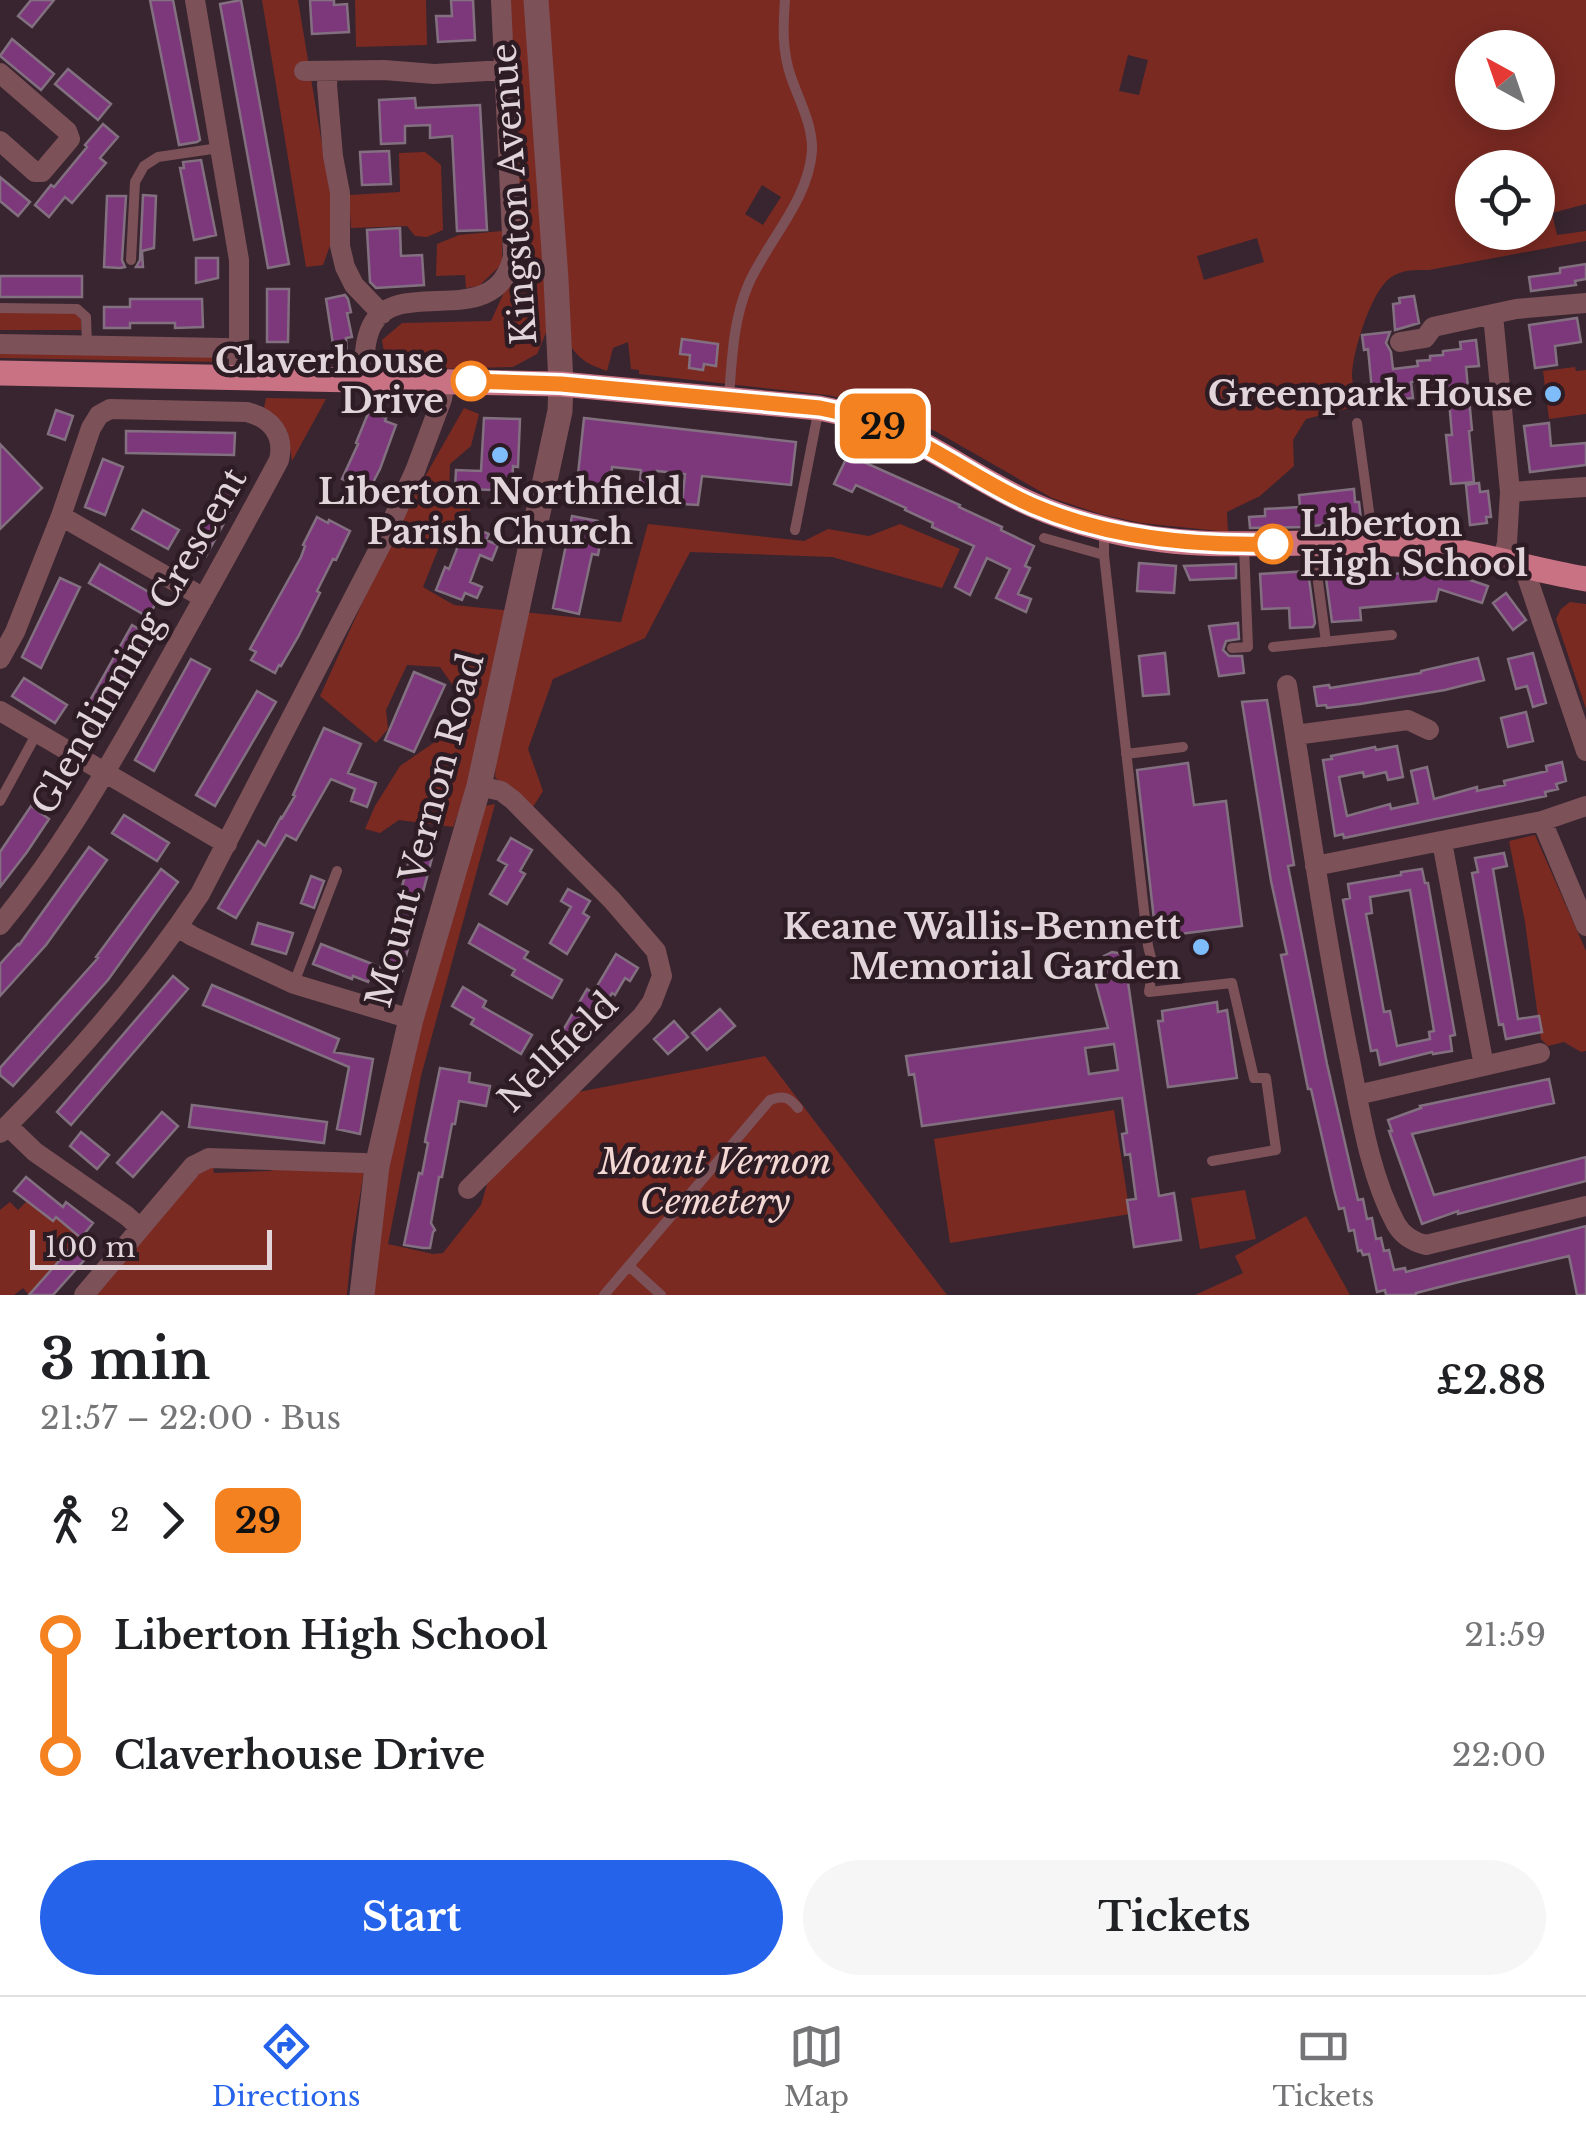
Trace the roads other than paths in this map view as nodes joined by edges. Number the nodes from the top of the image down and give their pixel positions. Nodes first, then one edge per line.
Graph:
1 (195, 0) edge
2 (501, 0) edge
3 (536, 0) edge
4 (785, 0) edge
5 (505, 70) junction
6 (304, 71) dead end
7 (328, 72) junction
8 (0, 73) edge
9 (0, 142) edge
10 (220, 148) junction
11 (131, 260) dead end
12 (1586, 303) edge
13 (0, 308) edge
14 (382, 314) junction
15 (1492, 314) junction
16 (1400, 342) dead end
17 (0, 344) edge
18 (86, 346) junction
19 (238, 350) junction
20 (0, 373) edge
21 (238, 378) junction
22 (364, 379) junction
23 (445, 380) junction
24 (561, 384) junction
25 (729, 398) junction
26 (820, 408) junction
27 (1356, 423) dead end
28 (1586, 488) edge
29 (1510, 492) junction
30 (61, 516) junction
31 (795, 530) dead end
32 (1044, 538) dead end
33 (1106, 542) junction
34 (1313, 543) junction
35 (1374, 543) junction
36 (1244, 545) junction
37 (1513, 565) junction
38 (1586, 579) edge
39 (204, 598) junction
40 (1392, 635) dead end
41 (1326, 642) junction
42 (1272, 647) dead end
43 (1232, 648) dead end
44 (0, 659) edge
45 (1287, 685) dead end
46 (0, 711) edge
47 (1429, 730) dead end
48 (37, 734) junction
49 (1295, 736) junction
50 (1183, 747) dead end
51 (1586, 751) edge
52 (1126, 754) junction
53 (104, 774) junction
54 (479, 786) junction
55 (0, 801) edge
56 (1586, 806) edge
57 (1542, 821) junction
58 (1442, 842) junction
59 (227, 844) junction
60 (1315, 866) junction
61 (338, 871) dead end
62 (0, 925) edge
63 (1586, 926) edge
64 (178, 927) junction
65 (294, 984) junction
66 (412, 1018) junction
67 (1540, 1053) dead end
68 (1484, 1066) junction
69 (1357, 1095) junction
70 (798, 1108) dead end
71 (4, 1130) edge
72 (1212, 1161) dead end
73 (376, 1166) junction
74 (468, 1189) dead end
75 (1586, 1206) edge
76 (140, 1228) junction
77 (629, 1266) junction
78 (84, 1295) edge
79 (362, 1295) edge
80 (604, 1295) edge
81 (661, 1295) edge

1 - 10 street
2 - 5 street
3 - 24 street, Kingston Avenue
4 - 25 lane
5 - 7 street
5 - 14 street
6 - 7 street
7 - 14 street
8 - 9 street
10 - 11 lane
10 - 19 street
12 - 15 street
13 - 18 lane
14 - 22 street
15 - 16 street
15 - 29 street
17 - 18 street
18 - 19 street
19 - 21 street
20 - 21 main road
21 - 22 main road
22 - 23 main road
23 - 24 main road
23 - 59 street
24 - 25 main road
24 - 54 street, Mount Vernon Road
25 - 26 main road
26 - 31 lane
26 - 33 main road
27 - 35 lane
28 - 29 street
29 - 37 street
30 - 39 street
30 - 39 street, Glendinning Crescent
30 - 44 street
32 - 33 lane
33 - 36 main road
33 - 52 lane
34 - 35 main road
34 - 36 main road
34 - 41 lane
35 - 37 main road
36 - 43 lane
37 - 38 main road
37 - 51 street
39 - 53 street, Glendinning Crescent
40 - 41 lane
41 - 42 lane
45 - 49 street
46 - 48 street
47 - 49 street
48 - 53 street
48 - 55 lane
49 - 60 street
50 - 52 lane
52 - 72 lane
53 - 59 street
53 - 62 street, Glendinning Crescent
54 - 66 street, Mount Vernon Road
54 - 74 street, Nellfield
56 - 57 street
57 - 58 street
57 - 63 street
58 - 60 street
58 - 68 street
59 - 64 street
60 - 69 street
61 - 65 lane
64 - 65 street
64 - 71 street
65 - 66 street
66 - 73 street, Mount Vernon Road
67 - 68 street
68 - 69 street
69 - 75 street
70 - 77 lane
71 - 76 street
73 - 76 street
73 - 79 street, Mount Vernon Road
76 - 78 street
77 - 80 lane
77 - 81 lane

